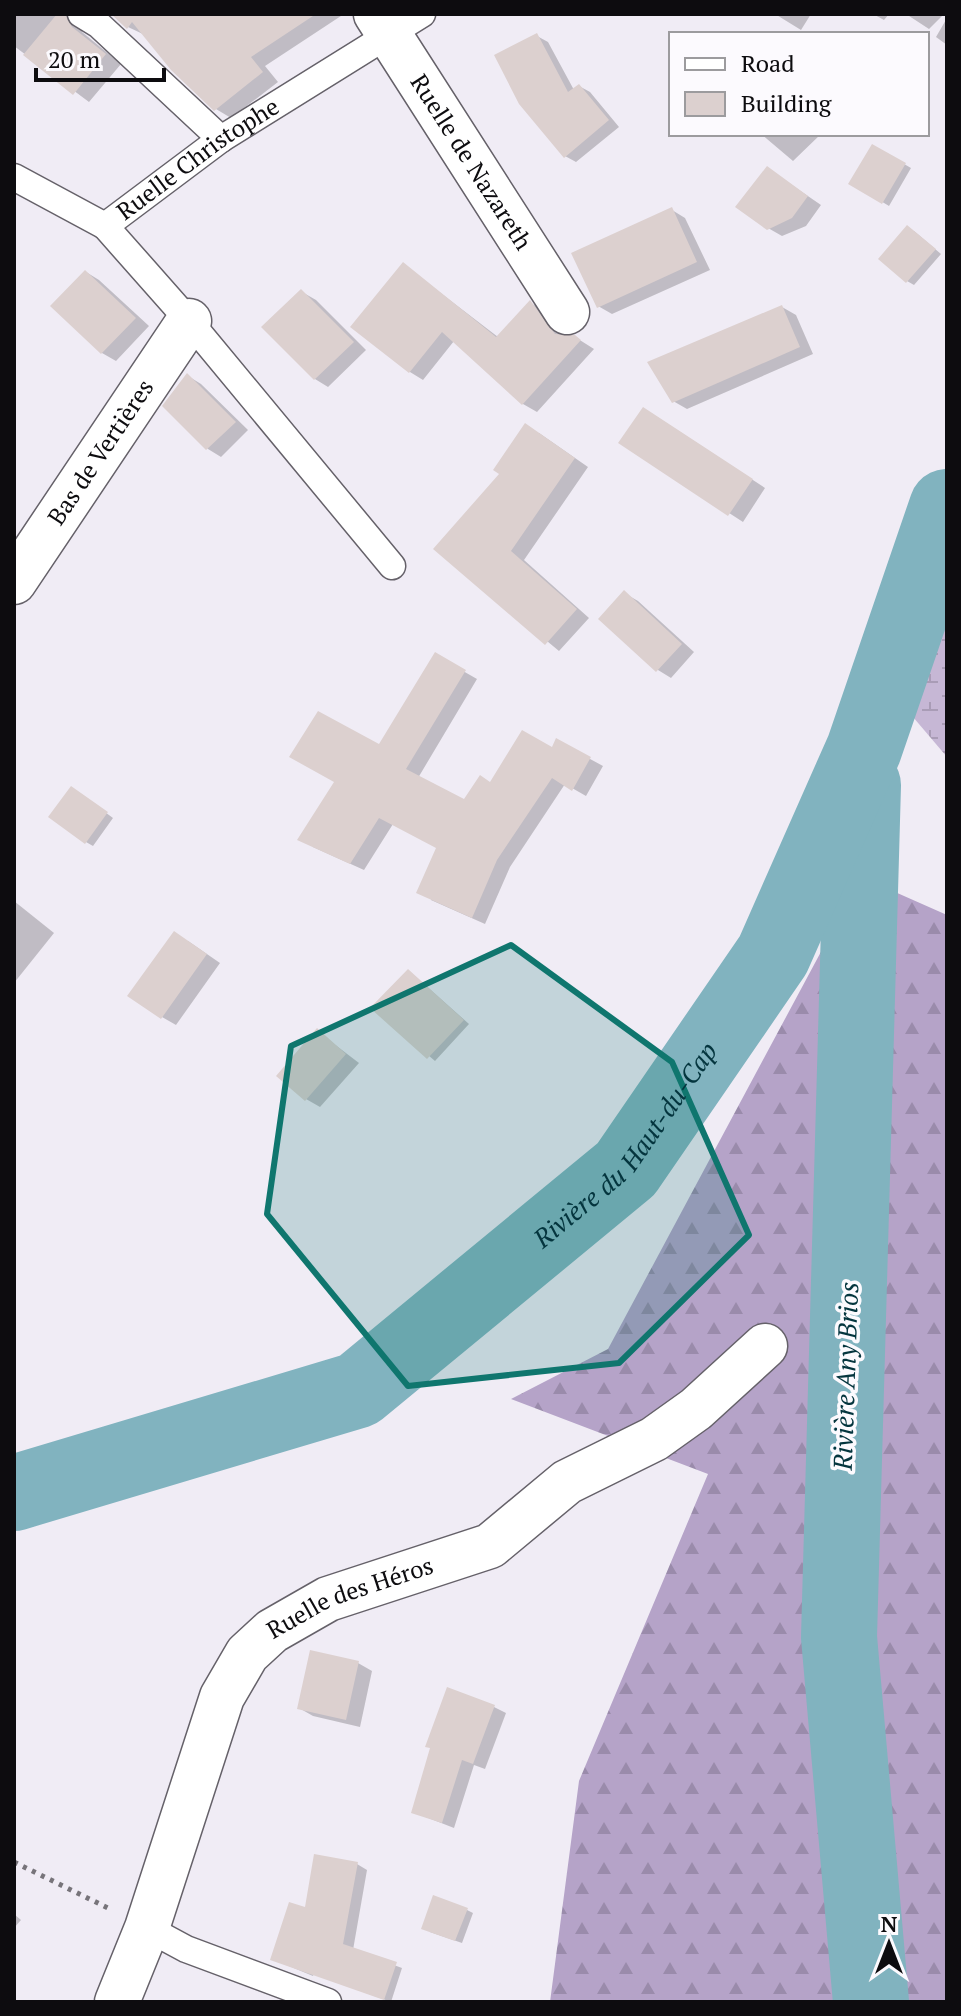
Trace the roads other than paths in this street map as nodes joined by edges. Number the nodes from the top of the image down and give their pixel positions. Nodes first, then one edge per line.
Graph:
1 (81, 14) edge
2 (396, 22) edge
3 (221, 139) junction
4 (14, 177) edge
5 (105, 226) junction
6 (567, 312) dead end
7 (189, 321) junction
8 (392, 566) dead end
9 (14, 582) edge
10 (765, 1346) dead end
11 (147, 1928) junction
12 (117, 2002) edge
13 (328, 2002) edge

1 - 3 lane
2 - 3 lane, Ruelle Christophe
2 - 6 street, Ruelle de Nazareth
3 - 5 lane, Ruelle Christophe
4 - 5 lane, Ruelle Christophe
5 - 7 lane
7 - 8 lane
7 - 9 street, Bas de Vertières
10 - 11 street, Ruelle des Héros
11 - 12 street, Ruelle des Héros
11 - 13 lane

